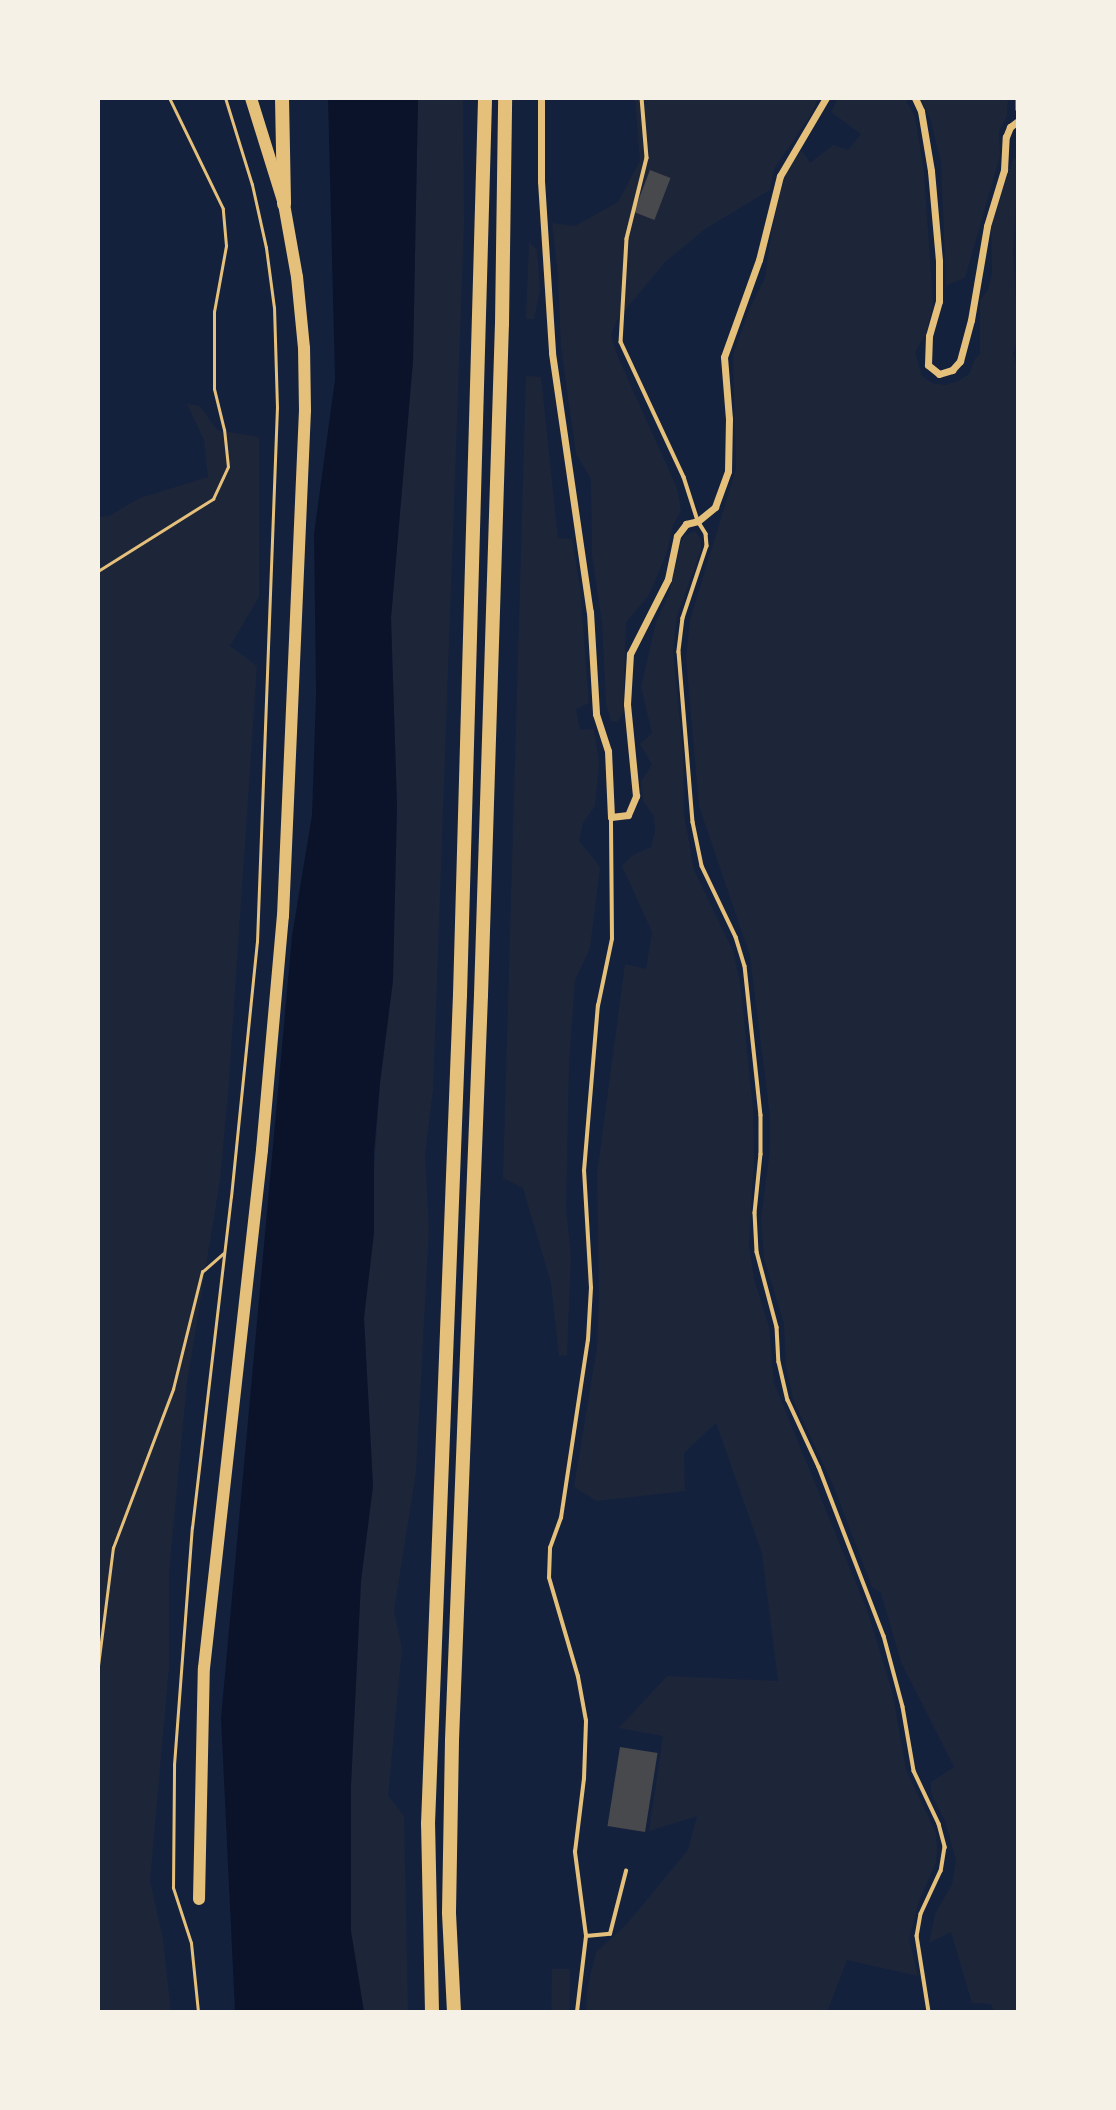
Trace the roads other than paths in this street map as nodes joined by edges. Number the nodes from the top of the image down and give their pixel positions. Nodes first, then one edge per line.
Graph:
1 (251, 98) edge
2 (282, 98) edge
3 (485, 98) edge
4 (505, 98) edge
5 (541, 98) edge
6 (642, 98) edge
7 (826, 98) edge
8 (915, 98) edge
9 (1018, 121) edge
10 (284, 204) junction
11 (698, 521) junction
12 (611, 817) junction
13 (626, 1871) dead end
14 (199, 1899) dead end
15 (586, 1936) junction
16 (432, 2012) edge
17 (454, 2012) edge
18 (576, 2012) edge
19 (929, 2012) edge

1 - 10 main road
2 - 10 highway
3 - 16 highway
4 - 17 highway
5 - 12 street
6 - 11 lane
7 - 11 street
8 - 9 street
10 - 14 main road
11 - 12 street
11 - 19 lane
12 - 15 lane
13 - 15 lane
15 - 18 lane

